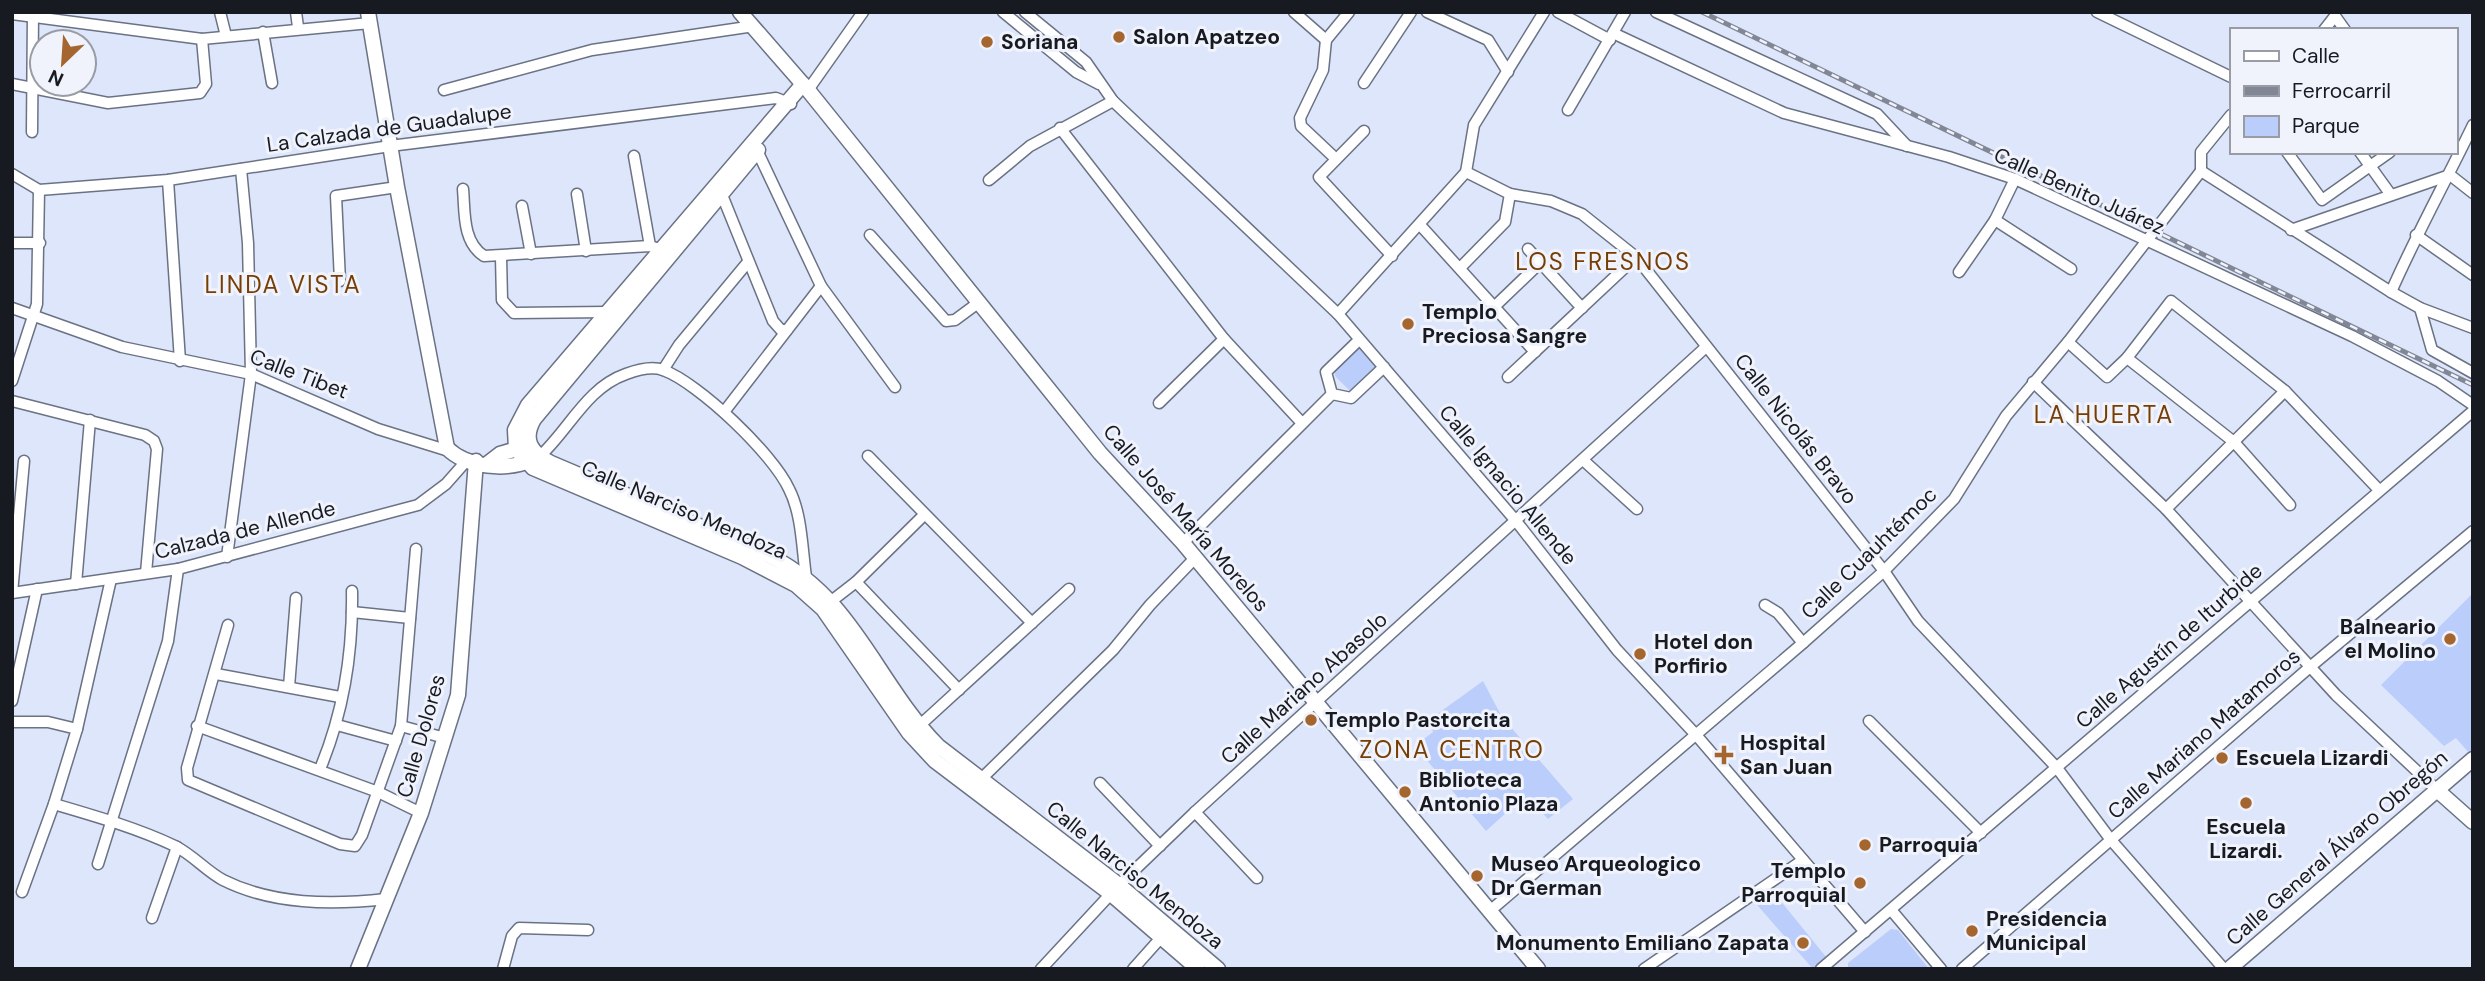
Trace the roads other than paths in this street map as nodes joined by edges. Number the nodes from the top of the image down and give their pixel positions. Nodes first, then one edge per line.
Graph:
1 (220, 12) edge
2 (296, 12) edge
3 (740, 12) edge
4 (863, 12) edge
5 (1003, 12) edge
6 (1025, 12) edge
7 (1294, 12) edge
8 (1349, 12) edge
9 (1411, 12) edge
10 (1427, 12) edge
11 (1544, 12) edge
12 (1558, 12) edge
13 (1625, 12) edge
14 (1656, 12) edge
15 (2097, 12) edge
16 (12, 14) edge
17 (33, 15) edge
18 (369, 17) edge
19 (754, 26) junction
20 (298, 27) junction
21 (2326, 28) edge
22 (2344, 28) edge
23 (263, 32) junction
24 (226, 36) junction
25 (1613, 37) junction
26 (202, 38) junction
27 (1326, 40) junction
28 (1508, 72) junction
29 (2230, 77) edge
30 (272, 83) dead end
31 (1364, 83) dead end
32 (808, 84) junction
33 (1099, 84) junction
34 (444, 90) dead end
35 (32, 98) edge
36 (81, 98) edge
37 (1113, 100) junction
38 (785, 101) junction
39 (1568, 110) dead end
40 (2230, 116) edge
41 (2473, 126) edge
42 (1060, 128) junction
43 (1364, 131) dead end
44 (32, 132) dead end
45 (390, 146) junction
46 (755, 146) junction
47 (1907, 146) junction
48 (2288, 154) edge
49 (2361, 154) edge
50 (2387, 154) edge
51 (634, 156) dead end
52 (1336, 159) junction
53 (2370, 167) junction
54 (241, 169) junction
55 (2201, 171) junction
56 (1466, 172) junction
57 (12, 174) edge
58 (2450, 175) junction
59 (2015, 179) junction
60 (168, 180) junction
61 (989, 180) dead end
62 (397, 187) junction
63 (463, 189) dead end
64 (39, 190) junction
65 (2473, 193) edge
66 (577, 194) dead end
67 (1510, 194) junction
68 (722, 195) junction
69 (2391, 195) junction
70 (522, 206) dead end
71 (1995, 220) junction
72 (1421, 226) junction
73 (2291, 230) junction
74 (870, 235) dead end
75 (2416, 235) junction
76 (2144, 242) junction
77 (12, 243) edge
78 (40, 243) junction
79 (1528, 249) dead end
80 (660, 250) junction
81 (586, 251) junction
82 (531, 254) junction
83 (1392, 256) junction
84 (501, 257) junction
85 (1636, 257) junction
86 (748, 262) junction
87 (1541, 262) junction
88 (1460, 268) junction
89 (2071, 270) dead end
90 (1959, 272) dead end
91 (2473, 275) edge
92 (340, 281) dead end
93 (821, 286) junction
94 (2391, 292) junction
95 (978, 303) junction
96 (1494, 307) junction
97 (12, 308) edge
98 (1582, 308) junction
99 (2420, 308) junction
100 (608, 312) junction
101 (1338, 314) junction
102 (34, 317) junction
103 (2473, 328) edge
104 (787, 330) junction
105 (1224, 338) junction
106 (1359, 340) junction
107 (2068, 342) junction
108 (1706, 347) junction
109 (1535, 352) junction
110 (2127, 358) junction
111 (180, 361) junction
112 (568, 366) junction
113 (1384, 367) junction
114 (663, 370) junction
115 (2473, 373) edge
116 (251, 374) junction
117 (1508, 377) dead end
118 (12, 381) edge
119 (2033, 382) junction
120 (895, 387) dead end
121 (2285, 391) junction
122 (1332, 394) junction
123 (12, 401) edge
124 (1159, 403) dead end
125 (2473, 405) edge
126 (2473, 411) edge
127 (724, 412) junction
128 (90, 420) junction
129 (1301, 422) junction
130 (553, 440) junction
131 (2234, 442) junction
132 (522, 447) junction
133 (449, 450) junction
134 (868, 456) dead end
135 (532, 460) junction
136 (1583, 460) junction
137 (24, 461) dead end
138 (477, 462) junction
139 (2379, 491) junction
140 (2290, 505) dead end
141 (1637, 509) dead end
142 (2166, 509) junction
143 (923, 516) junction
144 (1516, 521) junction
145 (2473, 531) edge
146 (1183, 543) junction
147 (416, 549) dead end
148 (228, 557) junction
149 (1195, 558) junction
150 (178, 569) junction
151 (1884, 571) junction
152 (146, 573) junction
153 (806, 577) junction
154 (111, 579) junction
155 (856, 582) junction
156 (76, 584) junction
157 (37, 589) junction
158 (1069, 589) dead end
159 (352, 591) dead end
160 (12, 593) edge
161 (296, 598) dead end
162 (2252, 600) junction
163 (827, 605) junction
164 (1765, 605) dead end
165 (352, 612) junction
166 (410, 618) junction
167 (1032, 623) junction
168 (228, 625) dead end
169 (1803, 643) junction
170 (2310, 667) junction
171 (216, 674) junction
172 (289, 687) junction
173 (959, 690) junction
174 (340, 697) junction
175 (12, 701) edge
176 (1316, 702) junction
177 (1869, 721) dead end
178 (12, 722) edge
179 (337, 724) junction
180 (197, 726) junction
181 (401, 726) junction
182 (919, 726) junction
183 (77, 729) junction
184 (1697, 736) junction
185 (445, 738) junction
186 (396, 741) junction
187 (2473, 758) edge
188 (2057, 768) junction
189 (320, 769) junction
190 (1100, 783) dead end
191 (975, 785) junction
192 (2437, 790) junction
193 (379, 792) junction
194 (54, 804) junction
195 (1195, 812) junction
196 (421, 813) junction
197 (113, 821) junction
198 (2473, 822) edge
199 (1981, 833) junction
200 (2111, 840) junction
201 (1160, 846) junction
202 (177, 847) junction
203 (1803, 860) junction
204 (98, 864) dead end
205 (1257, 878) dead end
206 (1115, 889) junction
207 (22, 892) dead end
208 (386, 899) junction
209 (1490, 910) junction
210 (1892, 911) junction
211 (152, 918) dead end
212 (588, 930) dead end
213 (1166, 932) junction
214 (1865, 932) junction
215 (1826, 968) edge
216 (358, 969) edge
217 (503, 969) edge
218 (1041, 969) edge
219 (1133, 969) edge
220 (1198, 969) edge
221 (1218, 969) edge
222 (1538, 969) edge
223 (1644, 969) edge
224 (1941, 969) edge
225 (1962, 969) edge
226 (2227, 969) edge

1 - 24 street
2 - 20 street
3 - 19 street, Calle José María Morelos
4 - 32 street
5 - 33 street, Calle Ignacio Allende
6 - 33 street, Calle Ignacio Allende
7 - 27 street
8 - 27 street
9 - 31 street
10 - 28 street
11 - 28 street
12 - 25 street, Calle Benito Juárez
13 - 25 street
14 - 47 street
15 - 29 street
16 - 17 street
17 - 26 street
18 - 20 street
18 - 45 street
19 - 32 street, Calle José María Morelos
19 - 34 street
20 - 23 street
21 - 22 street
23 - 24 street
23 - 30 street
24 - 26 street
25 - 39 street
25 - 47 street, Calle Benito Juárez
26 - 36 street
27 - 52 street
28 - 56 street
32 - 38 street
32 - 95 street, Calle José María Morelos
33 - 37 street, Calle Ignacio Allende
35 - 44 street
37 - 42 street
37 - 101 street, Calle Ignacio Allende
38 - 45 street, La Calzada de Guadalupe
38 - 46 street
40 - 55 street
41 - 58 street
42 - 61 street
42 - 105 street
43 - 52 street
45 - 54 street, La Calzada de Guadalupe
45 - 62 street
46 - 68 street
46 - 80 street
46 - 93 street
47 - 59 street, Calle Benito Juárez
48 - 53 street
49 - 53 street
50 - 53 street
51 - 80 street
52 - 83 street
53 - 69 street
54 - 60 street, La Calzada de Guadalupe
54 - 116 street
55 - 73 street
55 - 76 street, Calle Cuauhtémoc
56 - 67 street, Calle Nicolás Bravo
56 - 72 street
57 - 64 street
58 - 65 street
58 - 69 street
58 - 75 street
59 - 71 street
59 - 76 street, Calle Benito Juárez
60 - 64 street, La Calzada de Guadalupe
60 - 111 street
62 - 92 street
62 - 133 street
63 - 84 street
64 - 78 street
66 - 81 street
67 - 85 street, Calle Nicolás Bravo
67 - 88 street
68 - 80 street
68 - 86 street
69 - 73 street
70 - 82 street
71 - 89 street
71 - 90 street
72 - 83 street
72 - 88 street
73 - 94 street
74 - 95 street
75 - 91 street
75 - 94 street
76 - 107 street, Calle Cuauhtémoc
76 - 125 street, Calle Benito Juárez
77 - 78 street
78 - 102 street
79 - 87 street
80 - 81 street
80 - 100 street
80 - 112 street
81 - 82 street
82 - 84 street
83 - 101 street
84 - 100 street
85 - 98 street
85 - 108 street, Calle Nicolás Bravo
86 - 104 street
86 - 114 street
87 - 96 street
87 - 98 street
88 - 96 street
93 - 104 street
93 - 120 street
94 - 99 street
95 - 146 street, Calle José María Morelos
96 - 109 street
97 - 102 street, Calle Tibet
98 - 109 street
99 - 103 street
99 - 115 street
100 - 112 street
101 - 106 street, Calle Ignacio Allende
102 - 111 street, Calle Tibet
102 - 118 street
104 - 127 street
105 - 124 street
105 - 129 street
106 - 113 street, Calle Ignacio Allende
106 - 122 street
107 - 110 street
107 - 119 street, Calle Cuauhtémoc
108 - 136 street, Calle Mariano Abasolo
108 - 151 street, Calle Nicolás Bravo
109 - 117 street
110 - 121 street
110 - 131 street
111 - 116 street, Calle Tibet
112 - 132 street
113 - 122 street
113 - 144 street, Calle Ignacio Allende
114 - 127 street
114 - 130 street
116 - 133 street, Calle Tibet
116 - 148 street
119 - 142 street
119 - 151 street, Calle Cuauhtémoc
121 - 131 street
121 - 139 street
122 - 129 street
123 - 128 street
126 - 139 street, Calle Agustín de Iturbide
127 - 153 street
128 - 152 street
128 - 156 street
129 - 146 street
130 - 132 street
130 - 135 street
131 - 140 street
131 - 142 street
132 - 135 street, Calle Narciso Mendoza
132 - 138 street
133 - 138 street, Calle Tibet
134 - 143 street
135 - 138 street, Calle Tibet
135 - 153 street, Calle Narciso Mendoza
135 - 163 street, Calle Narciso Mendoza
136 - 141 street
136 - 144 street, Calle Mariano Abasolo
137 - 160 street
138 - 148 street, Calzada de Allende
138 - 185 street, Calle Dolores
139 - 162 street, Calle Agustín de Iturbide
142 - 162 street
143 - 155 street
143 - 167 street
144 - 176 street, Calle Mariano Abasolo
144 - 184 street, Calle Ignacio Allende
145 - 170 street, Calle Mariano Matamoros
146 - 149 street, Calle José María Morelos
147 - 166 street
148 - 150 street, Calzada de Allende
149 - 176 street, Calle José María Morelos
149 - 191 street
150 - 152 street, Calzada de Allende
150 - 197 street
151 - 169 street, Calle Cuauhtémoc
151 - 188 street, Calle Nicolás Bravo
152 - 154 street, Calzada de Allende
153 - 163 street, Calle Narciso Mendoza
154 - 156 street, Calzada de Allende
154 - 183 street
155 - 163 street
155 - 173 street
156 - 157 street, Calzada de Allende
157 - 160 street, Calzada de Allende
157 - 175 street
158 - 167 street
159 - 165 street
161 - 172 street
162 - 170 street
162 - 188 street, Calle Agustín de Iturbide
163 - 182 street, Calle Narciso Mendoza
163 - 191 street, Calle Narciso Mendoza
164 - 169 street
165 - 166 street
165 - 174 street
166 - 181 street
167 - 173 street
168 - 171 street
169 - 184 street, Calle Cuauhtémoc
170 - 192 street
170 - 200 street, Calle Mariano Matamoros
171 - 172 street
171 - 180 street
172 - 174 street
173 - 182 street
174 - 179 street
176 - 195 street, Calle Mariano Abasolo
176 - 209 street, Calle José María Morelos
177 - 199 street
178 - 183 street
179 - 186 street
179 - 189 street
180 - 189 street
180 - 193 street
181 - 185 street
181 - 186 street
182 - 191 street, Calle Narciso Mendoza
183 - 194 street
184 - 203 street, Calle Ignacio Allende
184 - 209 street, Calle Cuauhtémoc
185 - 196 street, Calle Dolores
186 - 193 street
187 - 192 street, Calle General Álvaro Obregón
188 - 199 street, Calle Agustín de Iturbide
188 - 200 street, Calle Nicolás Bravo
189 - 193 street
190 - 201 street
191 - 206 street, Calle Narciso Mendoza
192 - 198 street
192 - 226 street, Calle General Álvaro Obregón
193 - 196 street
194 - 197 street
194 - 207 street
195 - 201 street, Calle Mariano Abasolo
195 - 205 street
196 - 208 street, Calle Dolores
197 - 202 street
197 - 204 street
199 - 210 street, Calle Agustín de Iturbide
200 - 225 street, Calle Mariano Matamoros
200 - 226 street, Calle Nicolás Bravo
201 - 206 street, Calle Mariano Abasolo
202 - 208 street
202 - 211 street
203 - 214 street, Calle Ignacio Allende
203 - 223 street
206 - 213 street, Calle Narciso Mendoza
206 - 218 street, Calle Mariano Abasolo
208 - 216 street, Calle Dolores
209 - 222 street, Calle José María Morelos
210 - 214 street, Calle Agustín de Iturbide
210 - 224 street
212 - 217 street
213 - 219 street
213 - 220 street, Calle Narciso Mendoza
213 - 221 street, Calle Narciso Mendoza
214 - 215 street, Calle Agustín de Iturbide

